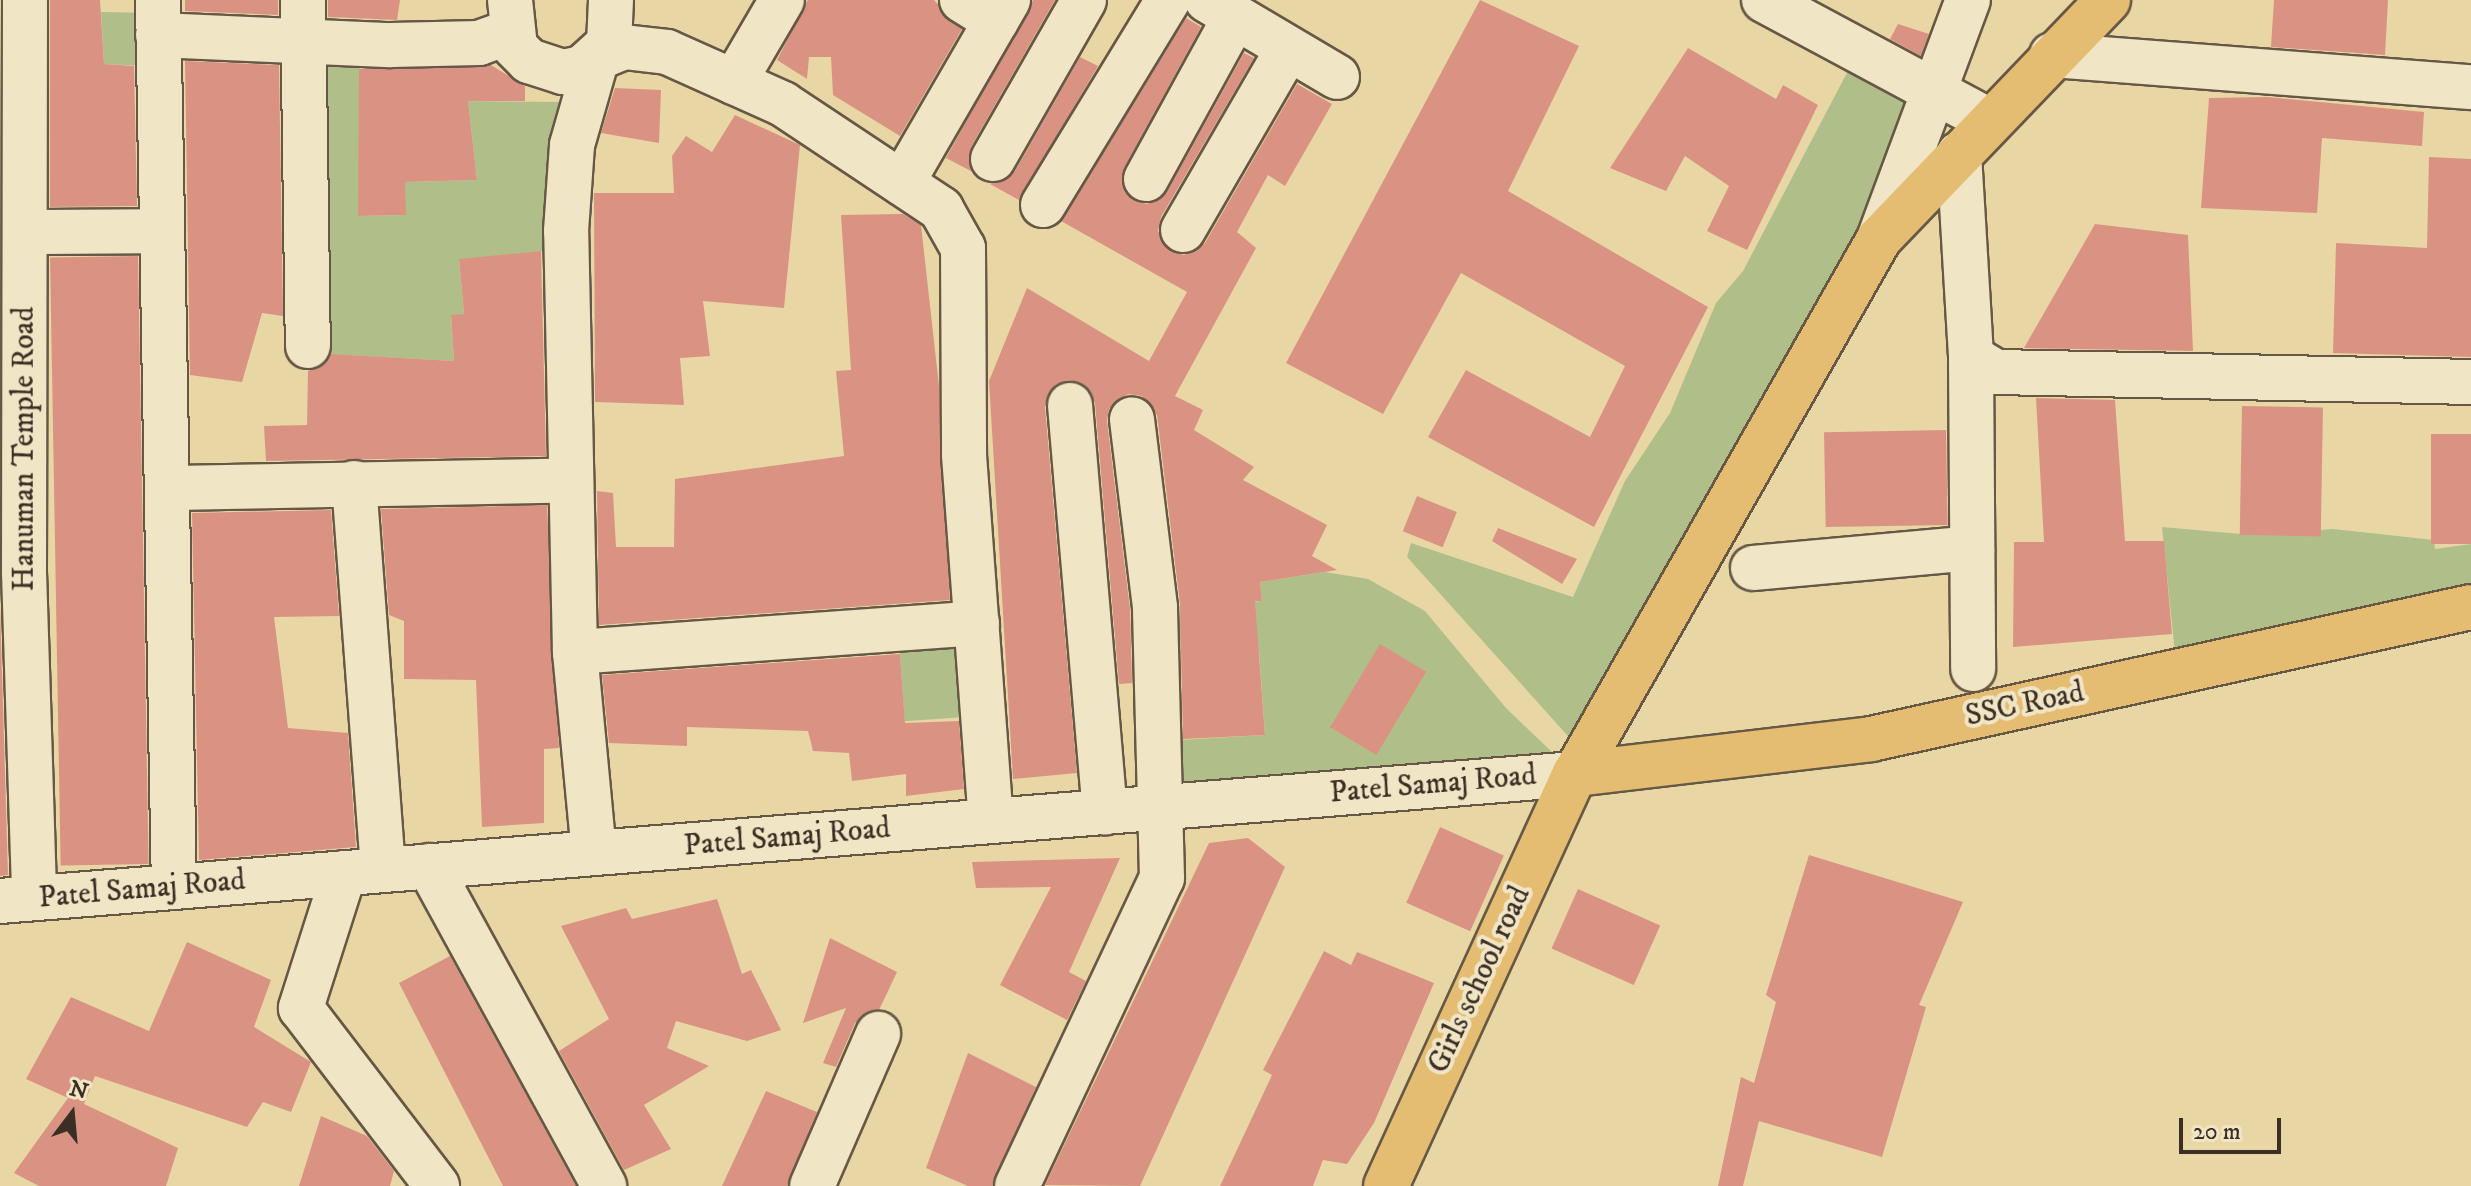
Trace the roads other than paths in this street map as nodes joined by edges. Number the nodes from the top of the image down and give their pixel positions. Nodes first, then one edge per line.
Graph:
1 (25, 0) edge
2 (614, 0) edge
3 (782, 0) edge
4 (1084, 0) edge
5 (1168, 0) edge
6 (1764, 0) edge
7 (1968, 0) edge
8 (2108, 0) edge
9 (989, 7) edge
10 (1221, 8) edge
11 (510, 16) edge
12 (158, 17) edge
13 (303, 20) edge
14 (1288, 49) junction
15 (667, 52) junction
16 (2052, 55) junction
17 (597, 58) junction
18 (545, 69) junction
19 (1337, 77) dead end
20 (734, 82) junction
21 (1934, 85) junction
22 (2471, 87) edge
23 (1990, 121) junction
24 (1959, 154) junction
25 (993, 159) dead end
26 (571, 170) junction
27 (11, 179) edge
28 (1146, 179) dead end
29 (902, 183) junction
30 (1043, 205) dead end
31 (1183, 230) dead end
32 (162, 231) junction
33 (25, 232) junction
34 (1879, 239) junction
35 (308, 346) dead end
36 (1971, 357) junction
37 (2471, 382) edge
38 (12, 394) edge
39 (1070, 405) dead end
40 (1132, 419) dead end
41 (571, 480) junction
42 (354, 483) junction
43 (170, 488) junction
44 (1972, 548) junction
45 (1753, 568) dead end
46 (2471, 607) edge
47 (977, 623) junction
48 (575, 652) junction
49 (1973, 669) dead end
50 (1575, 774) junction
51 (1162, 807) junction
52 (1105, 812) junction
53 (991, 821) junction
54 (594, 853) junction
55 (429, 866) junction
56 (364, 871) junction
57 (174, 887) junction
58 (17, 900) edge
59 (878, 1034) dead end
60 (437, 1186) edge
61 (604, 1186) edge
62 (812, 1186) edge
63 (1017, 1186) edge
64 (1386, 1186) edge

1 - 27 street, Hanuman Temple Road
2 - 15 street
2 - 17 street
3 - 20 street
4 - 25 street
5 - 30 street
6 - 21 street
7 - 21 street
8 - 16 main road, Girls school road
9 - 29 street
10 - 14 street
10 - 28 street
11 - 13 street
11 - 18 street
12 - 13 street
12 - 32 street
13 - 35 street
14 - 19 street
14 - 31 street
15 - 17 street
15 - 20 street
16 - 22 street
16 - 23 main road, Girls school road
17 - 18 street
17 - 26 street
18 - 26 street
20 - 29 street
21 - 23 street
21 - 34 street
23 - 24 main road, Girls school road
24 - 34 main road, Girls school road
24 - 36 street
26 - 41 street
27 - 33 street, Hanuman Temple Road
29 - 47 street
32 - 33 street
32 - 43 street
33 - 38 street, Hanuman Temple Road
34 - 50 main road, Girls school road
36 - 37 street
36 - 44 street
38 - 58 street, Hanuman Temple Road
39 - 52 street
40 - 51 street
41 - 42 street
41 - 48 street
42 - 43 street
42 - 56 street
43 - 57 street
44 - 45 street
44 - 49 street
46 - 50 main road, SSC Road
47 - 48 street
47 - 53 street
48 - 54 street
50 - 51 street, Patel Samaj Road
50 - 64 main road, Girls school road
51 - 52 street, Patel Samaj Road
51 - 63 street
52 - 53 street, Patel Samaj Road
53 - 54 street, Patel Samaj Road
54 - 55 street, Patel Samaj Road
55 - 56 street, Patel Samaj Road
55 - 61 street
56 - 57 street, Patel Samaj Road
56 - 60 street
57 - 58 street, Patel Samaj Road
59 - 62 street

